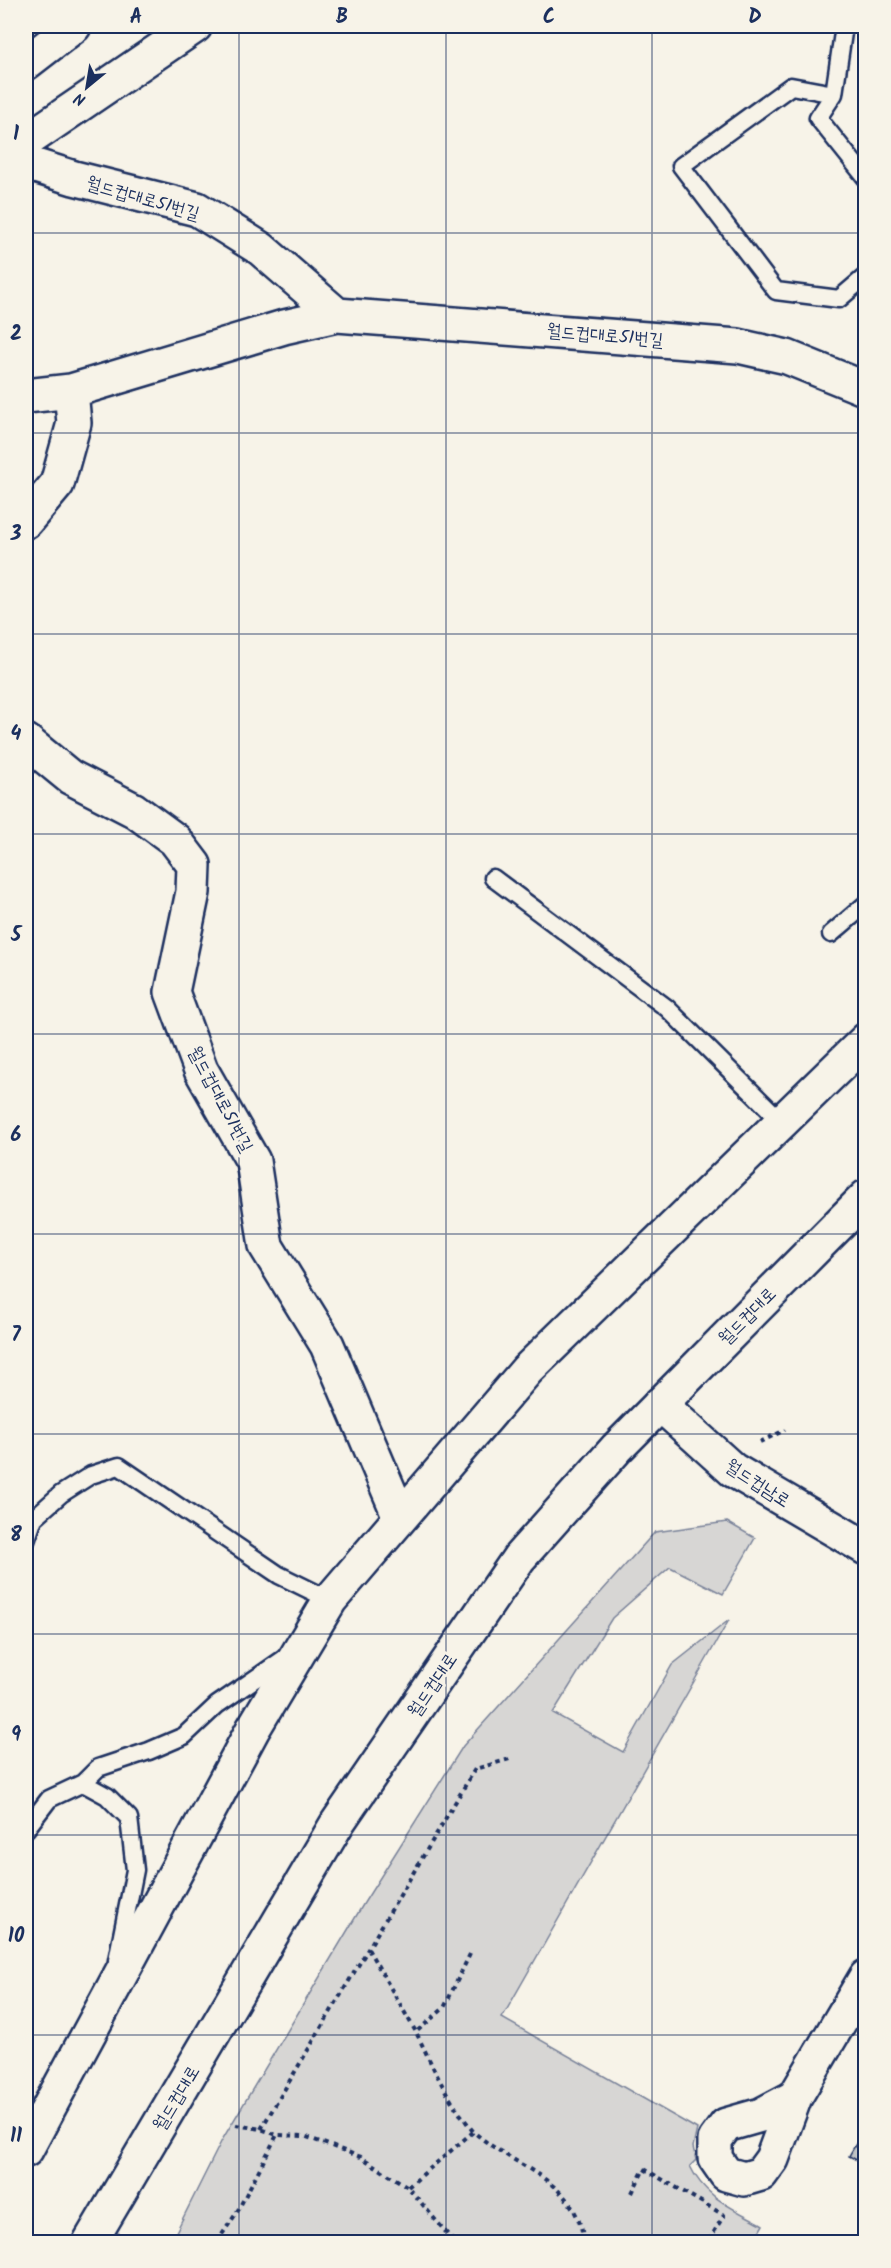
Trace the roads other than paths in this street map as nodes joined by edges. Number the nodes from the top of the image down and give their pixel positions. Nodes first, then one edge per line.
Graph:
1 (74, 26) edge
2 (195, 26) edge
3 (844, 26) edge
4 (26, 63) edge
5 (834, 94) junction
6 (26, 141) edge
7 (26, 163) edge
8 (866, 178) edge
9 (866, 276) edge
10 (337, 315) junction
11 (866, 389) edge
12 (71, 391) junction
13 (26, 396) edge
14 (26, 520) edge
15 (26, 741) edge
16 (493, 878) dead end
17 (866, 904) edge
18 (831, 934) dead end
19 (866, 1040) edge
20 (782, 1122) junction
21 (866, 1197) edge
22 (660, 1404) junction
23 (400, 1516) junction
24 (26, 1541) edge
25 (866, 1548) edge
26 (330, 1600) junction
27 (303, 1645) junction
28 (83, 1783) junction
29 (26, 1829) edge
30 (866, 1977) edge
31 (111, 1989) junction
32 (795, 2097) dead end
33 (26, 2150) edge
34 (90, 2242) edge

1 - 4 main road
2 - 6 main road
3 - 5 lane
5 - 8 lane
5 - 9 lane
7 - 10 main road, 월드컵대로51번길
10 - 11 main road, 월드컵대로51번길
10 - 12 main road, 월드컵대로51번길
12 - 13 main road, 월드컵대로51번길
12 - 14 main road
15 - 23 main road, 월드컵대로51번길
16 - 20 lane
17 - 18 lane
19 - 20 main road
20 - 23 main road
21 - 22 main road, 월드컵대로
22 - 25 main road, 월드컵남로
22 - 34 main road, 월드컵대로
23 - 26 main road
24 - 26 lane
26 - 27 main road
27 - 28 lane
27 - 31 main road
28 - 29 lane
28 - 31 lane
30 - 32 main road
31 - 33 main road

